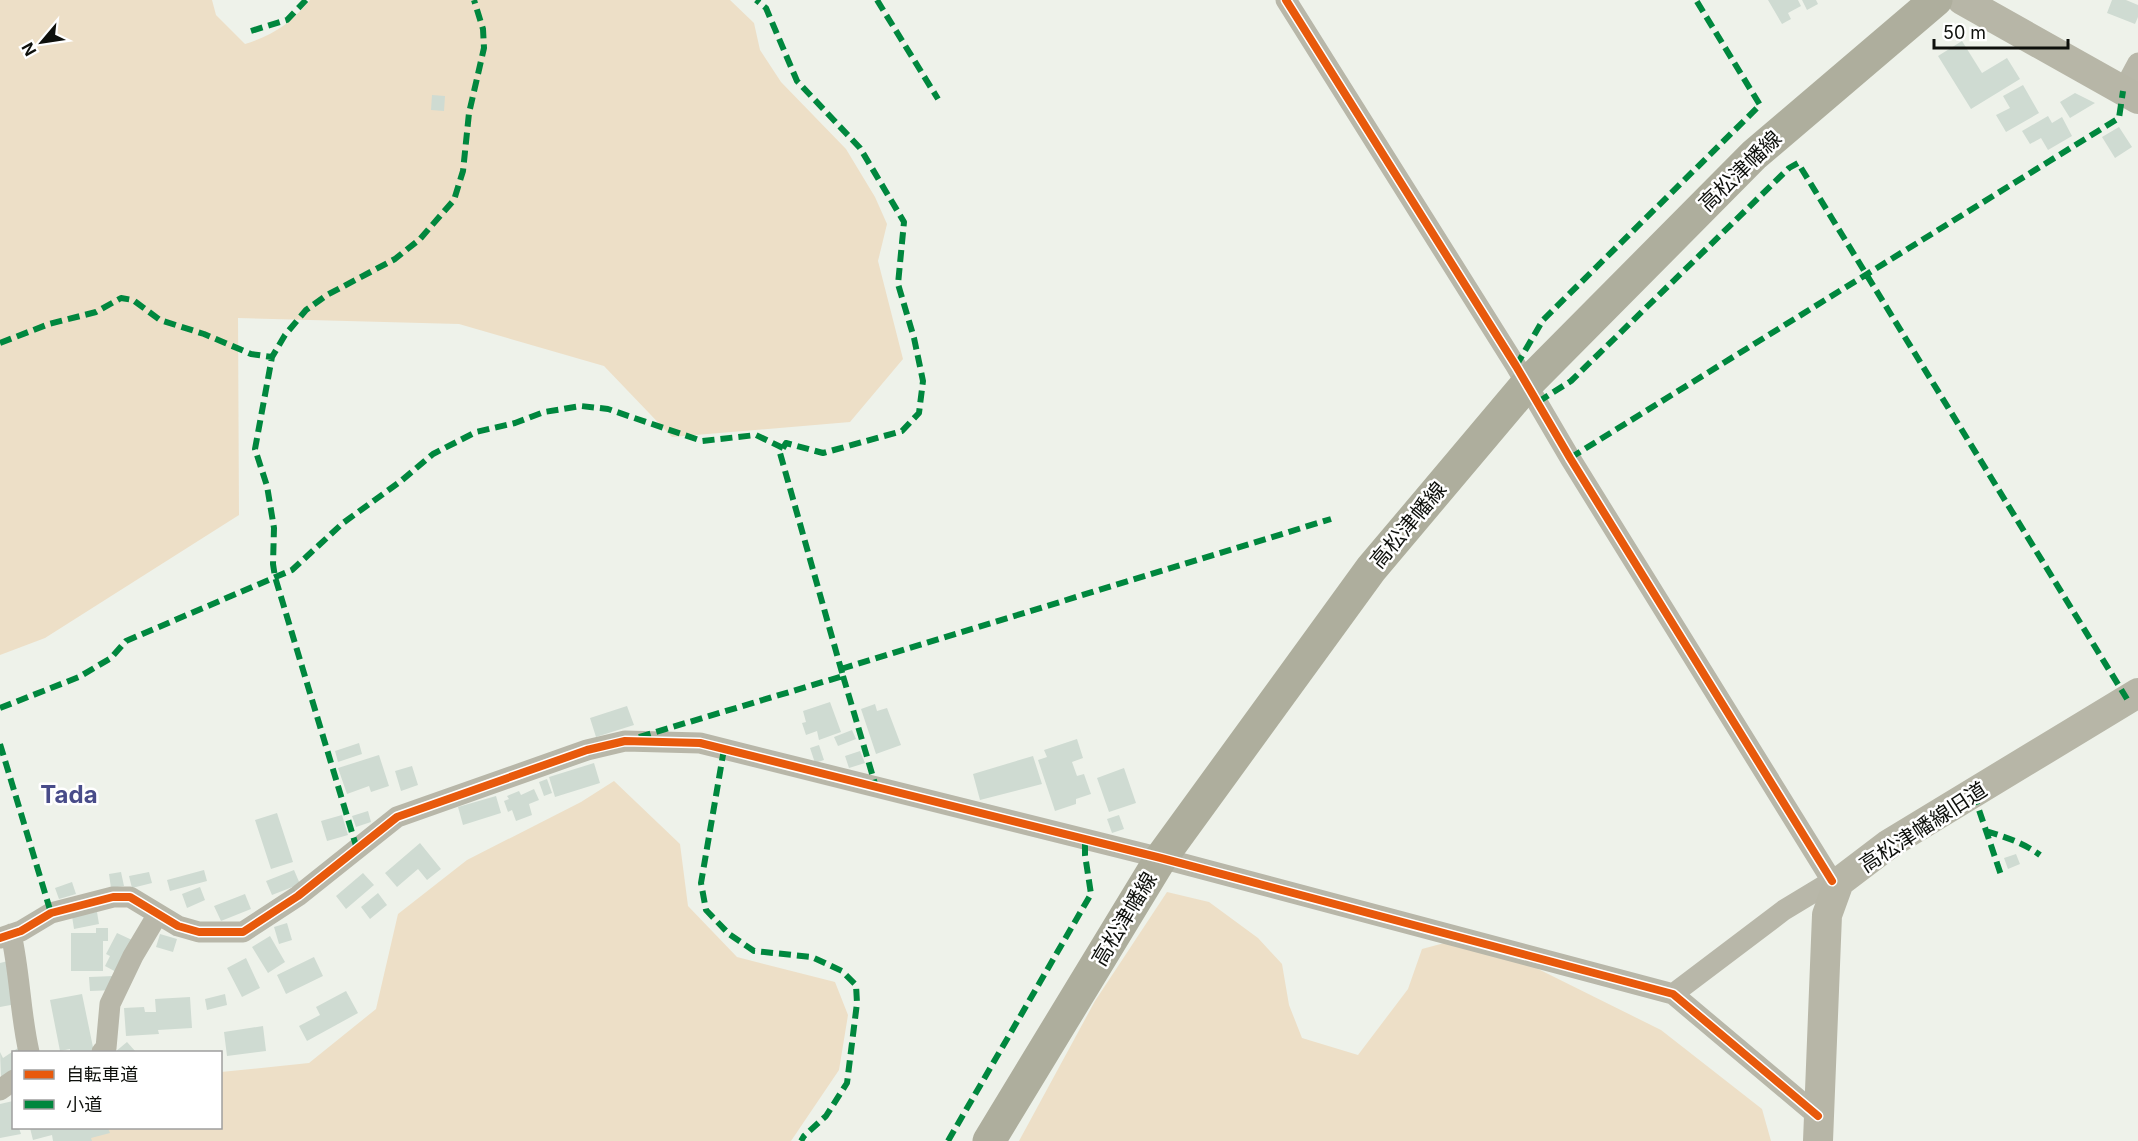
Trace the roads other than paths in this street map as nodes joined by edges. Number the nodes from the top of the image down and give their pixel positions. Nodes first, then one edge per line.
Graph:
1 (1286, 0) edge
2 (1936, 0) edge
3 (1962, 0) edge
4 (2138, 63) edge
5 (2131, 95) edge
6 (1527, 384) junction
7 (2138, 693) edge
8 (1161, 858) junction
9 (1836, 882) junction
10 (158, 914) junction
11 (5, 936) edge
12 (1673, 994) junction
13 (29, 1051) edge
14 (104, 1051) edge
15 (1818, 1128) edge
16 (989, 1141) edge

1 - 6 street
2 - 6 main road, 高松津幡線
3 - 5 street
4 - 5 street
6 - 8 main road, 高松津幡線
6 - 9 street
7 - 9 street, 高松津幡線旧道
8 - 10 street
8 - 12 street
8 - 16 main road, 高松津幡線
9 - 12 street
9 - 15 street, 高松津幡線旧道
10 - 11 street
10 - 14 street
11 - 13 street
12 - 15 street

